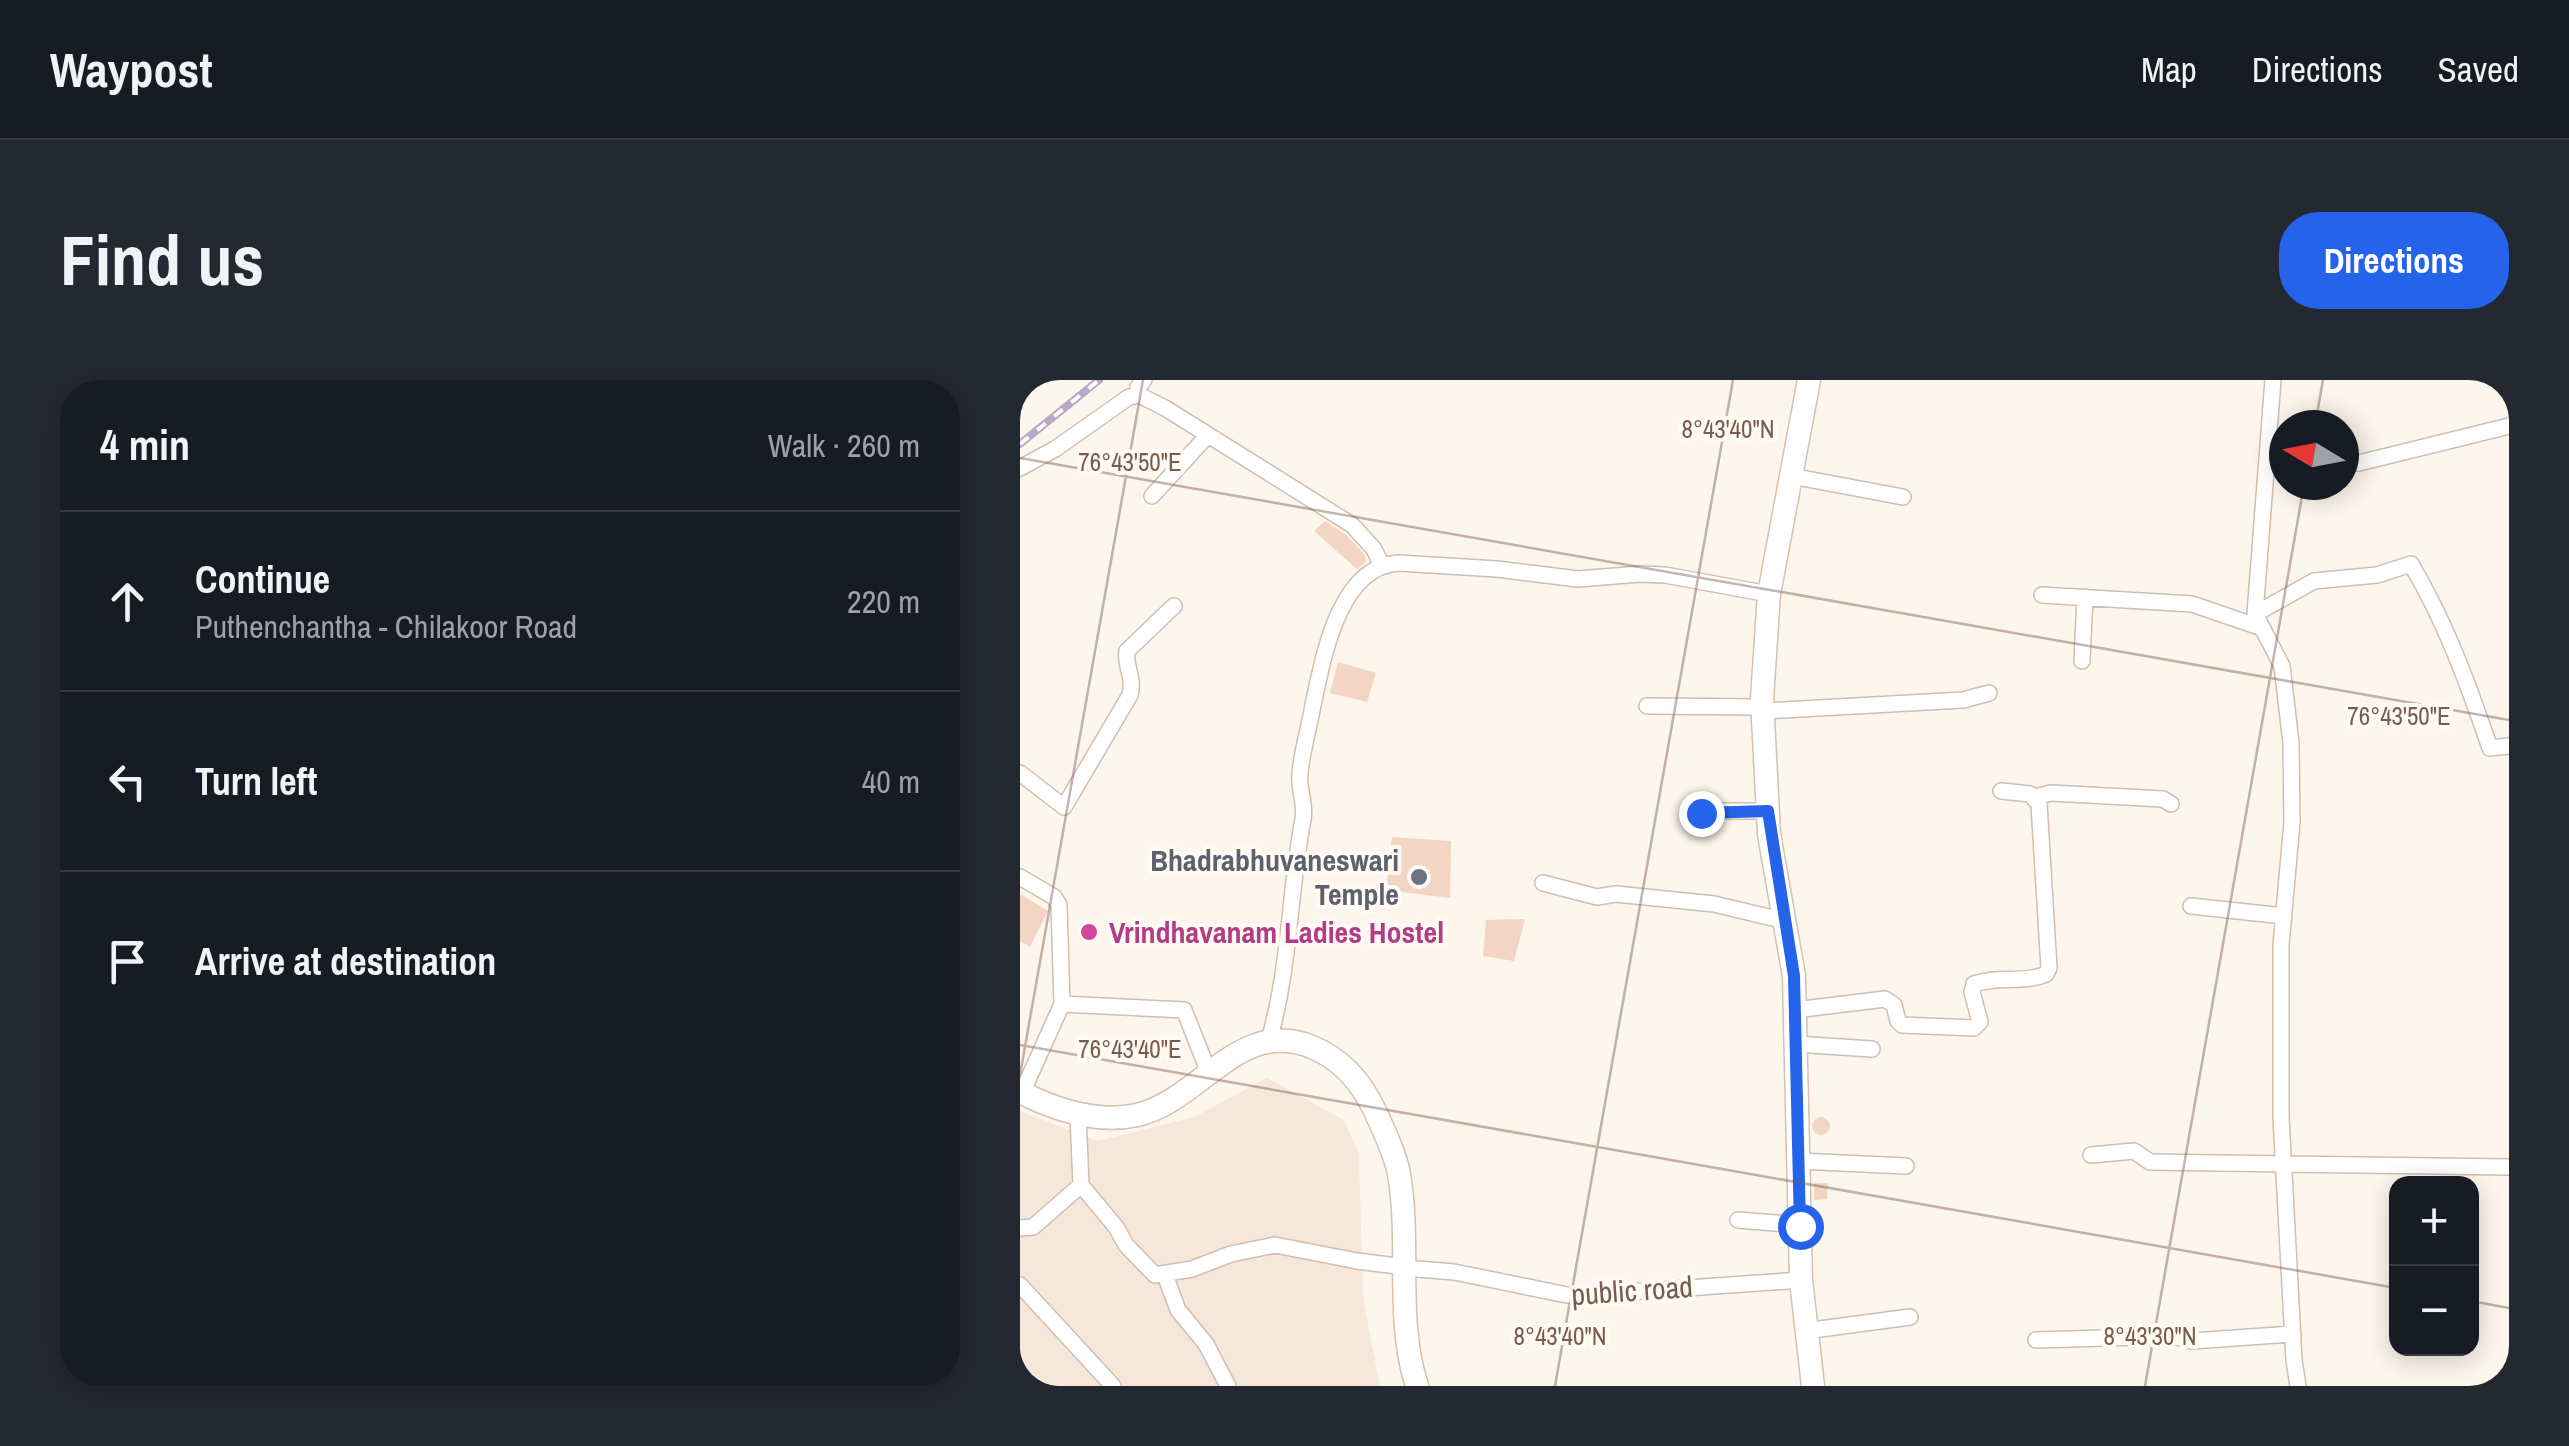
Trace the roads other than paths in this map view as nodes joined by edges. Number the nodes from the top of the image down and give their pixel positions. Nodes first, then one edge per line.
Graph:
1 (1809, 380) edge
2 (2273, 380) edge
3 (1141, 387) edge
4 (2509, 426) edge
5 (1208, 435) junction
6 (2267, 451) joint
7 (2359, 462) edge
8 (1020, 468) edge
9 (1791, 476) junction
10 (1152, 496) dead end
11 (1903, 498) dead end
12 (1382, 566) junction
13 (1770, 594) junction
14 (2042, 594) dead end
15 (2085, 596) junction
16 (1174, 606) dead end
17 (2258, 621) junction
18 (2082, 661) dead end
19 (1989, 693) dead end
20 (1647, 706) dead end
21 (1762, 709) junction
22 (2509, 746) edge
23 (1020, 773) edge
24 (2001, 791) dead end
25 (2035, 797) junction
26 (2171, 804) dead end
27 (1768, 811) junction
28 (1692, 822) dead end
29 (1020, 877) edge
30 (1543, 883) dead end
31 (2191, 906) dead end
32 (2284, 916) junction
33 (1785, 921) junction
34 (1062, 1004) junction
35 (1795, 1010) junction
36 (1269, 1040) junction
37 (1795, 1044) junction
38 (1872, 1049) dead end
39 (1209, 1073) junction
40 (1021, 1093) edge
41 (1078, 1114) junction
42 (2091, 1156) dead end
43 (1799, 1160) junction
44 (2284, 1164) junction
45 (1906, 1166) dead end
46 (2509, 1167) edge
47 (1082, 1185) junction
48 (1738, 1220) dead end
49 (1800, 1226) junction
50 (1020, 1228) edge
51 (1405, 1268) junction
52 (1166, 1275) junction
53 (1801, 1280) junction
54 (1020, 1284) edge
55 (1910, 1317) dead end
56 (1805, 1331) junction
57 (2293, 1334) junction
58 (2036, 1340) dead end
59 (1113, 1386) edge
60 (1228, 1386) edge
61 (1418, 1386) edge
62 (1813, 1386) edge
63 (2298, 1386) edge

1 - 9 main road
2 - 6 street
3 - 5 street
3 - 8 street
4 - 7 street
5 - 10 street
5 - 12 street
6 - 17 street
9 - 11 street
9 - 13 main road
12 - 13 street
12 - 36 street
13 - 21 main road
14 - 15 street
15 - 17 street
15 - 18 street
16 - 23 street
17 - 22 street
17 - 32 street
19 - 21 street
20 - 21 street
21 - 27 main road
24 - 25 street
25 - 26 street
25 - 35 street
27 - 28 street
27 - 33 main road
29 - 34 street
30 - 33 street
31 - 32 street
32 - 44 street
33 - 35 main road
34 - 39 street
34 - 40 street
35 - 37 main road
36 - 39 main road
36 - 51 main road
37 - 38 street
37 - 43 main road
39 - 41 main road
40 - 41 main road
41 - 47 street
42 - 44 street
43 - 45 street
43 - 49 main road
44 - 46 street
44 - 57 street
47 - 50 street
47 - 52 street
48 - 49 street
49 - 53 main road
51 - 52 street, public road
51 - 53 street, public road
51 - 61 main road
52 - 60 street
53 - 56 main road
54 - 59 street
55 - 56 street
56 - 62 main road
57 - 58 street
57 - 63 street

